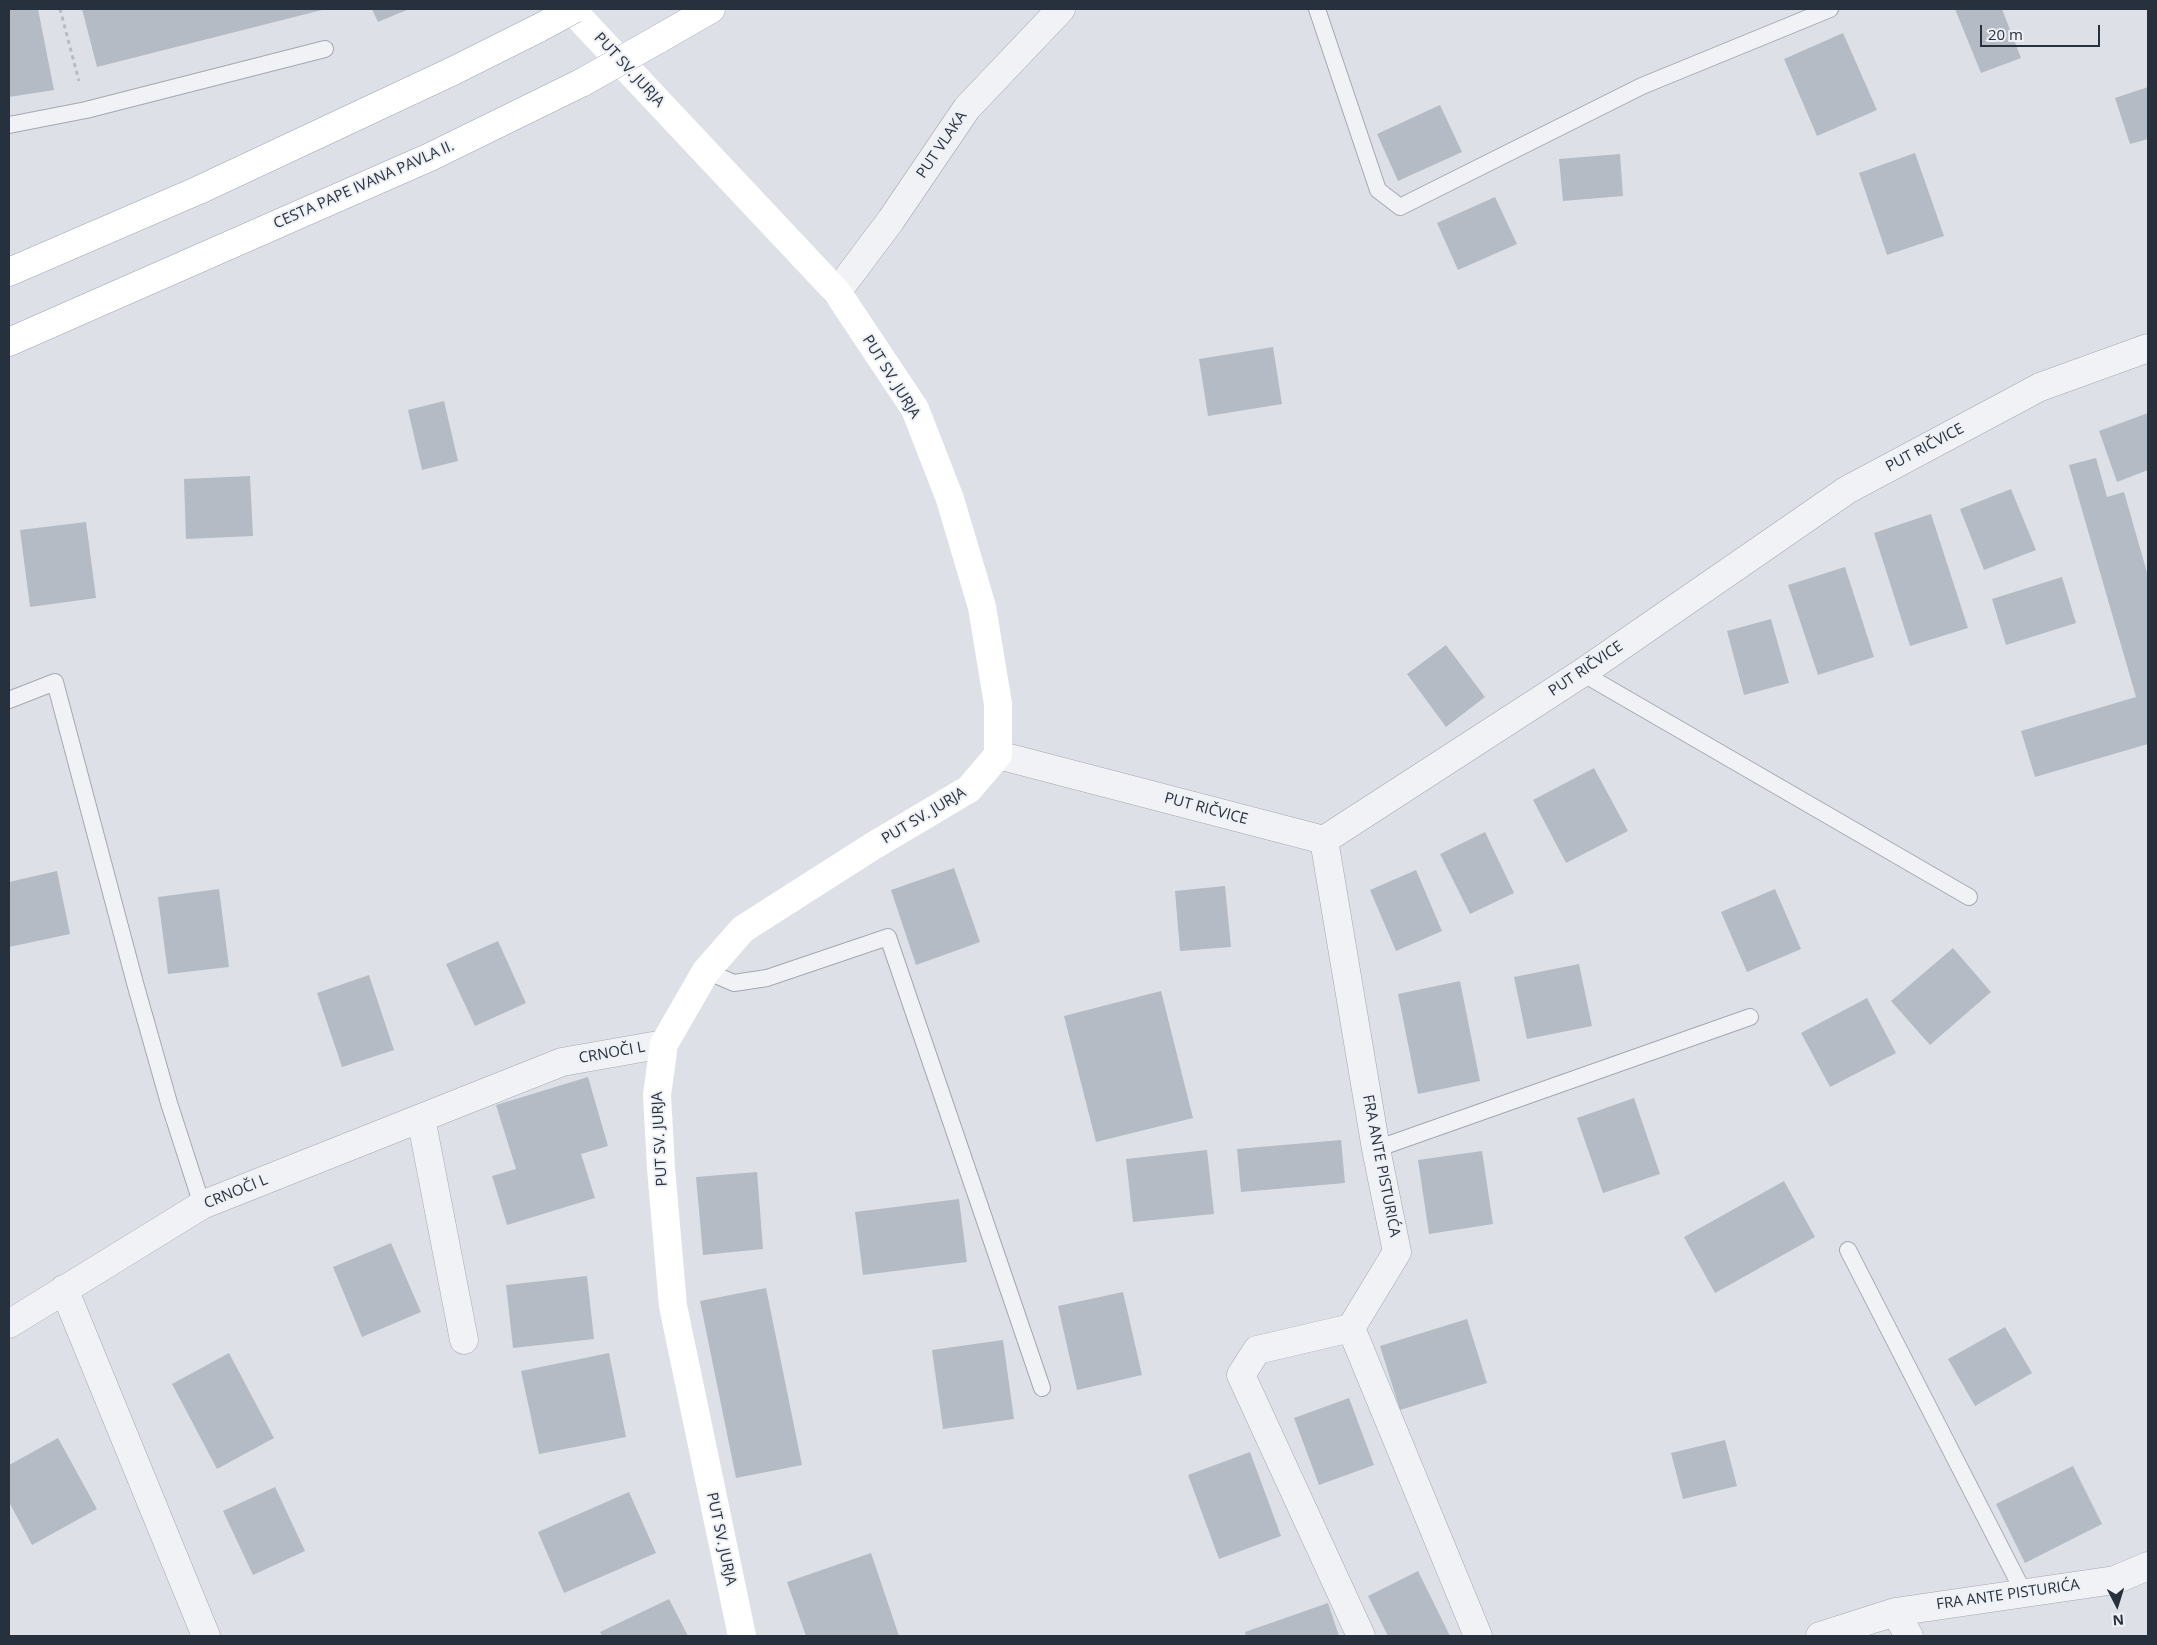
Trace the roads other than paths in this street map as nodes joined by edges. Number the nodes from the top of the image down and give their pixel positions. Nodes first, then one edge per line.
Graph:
1 (572, 9) edge
2 (711, 9) edge
3 (1061, 9) edge
4 (1317, 9) edge
5 (1830, 9) edge
6 (325, 49) dead end
7 (9, 125) edge
8 (9, 272) edge
9 (837, 292) junction
10 (9, 342) edge
11 (2148, 348) edge
12 (1582, 673) junction
13 (9, 700) edge
14 (998, 754) junction
15 (1324, 840) junction
16 (1969, 897) dead end
17 (706, 971) junction
18 (1750, 1017) dead end
19 (664, 1044) junction
20 (421, 1118) junction
21 (1376, 1149) junction
22 (202, 1205) junction
23 (1848, 1250) dead end
24 (64, 1289) junction
25 (9, 1324) edge
26 (1350, 1328) junction
27 (464, 1340) dead end
28 (1042, 1388) dead end
29 (2148, 1566) edge
30 (2024, 1593) junction
31 (1895, 1612) junction
32 (206, 1636) edge
33 (742, 1636) edge
34 (1361, 1636) edge
35 (1478, 1636) edge
36 (1820, 1636) edge
37 (1909, 1636) edge

1 - 8 street, bridge
1 - 9 street, PUT SV. JURJA
2 - 10 street, CESTA PAPE IVANA PAVLA II., bridge
3 - 9 street, PUT VLAKA
4 - 5 lane
6 - 7 lane
9 - 14 street, PUT SV. JURJA
11 - 12 street, PUT RIČVICE
12 - 15 street, PUT RIČVICE
12 - 16 lane
13 - 22 lane
14 - 15 street, PUT RIČVICE
14 - 17 street, PUT SV. JURJA
15 - 21 street, FRA ANTE PISTURIĆA
17 - 19 street, PUT SV. JURJA
17 - 28 lane
18 - 21 lane
19 - 20 street, CRNOČI L
19 - 33 street, PUT SV. JURJA
20 - 22 street, CRNOČI L
20 - 27 street
21 - 26 street, FRA ANTE PISTURIĆA
22 - 24 street, CRNOČI L
23 - 30 lane
24 - 25 street, CRNOČI L
24 - 32 street
26 - 34 street
26 - 35 street
29 - 30 street, FRA ANTE PISTURIĆA
30 - 31 street, FRA ANTE PISTURIĆA
31 - 36 street, FRA ANTE PISTURIĆA
31 - 37 street

